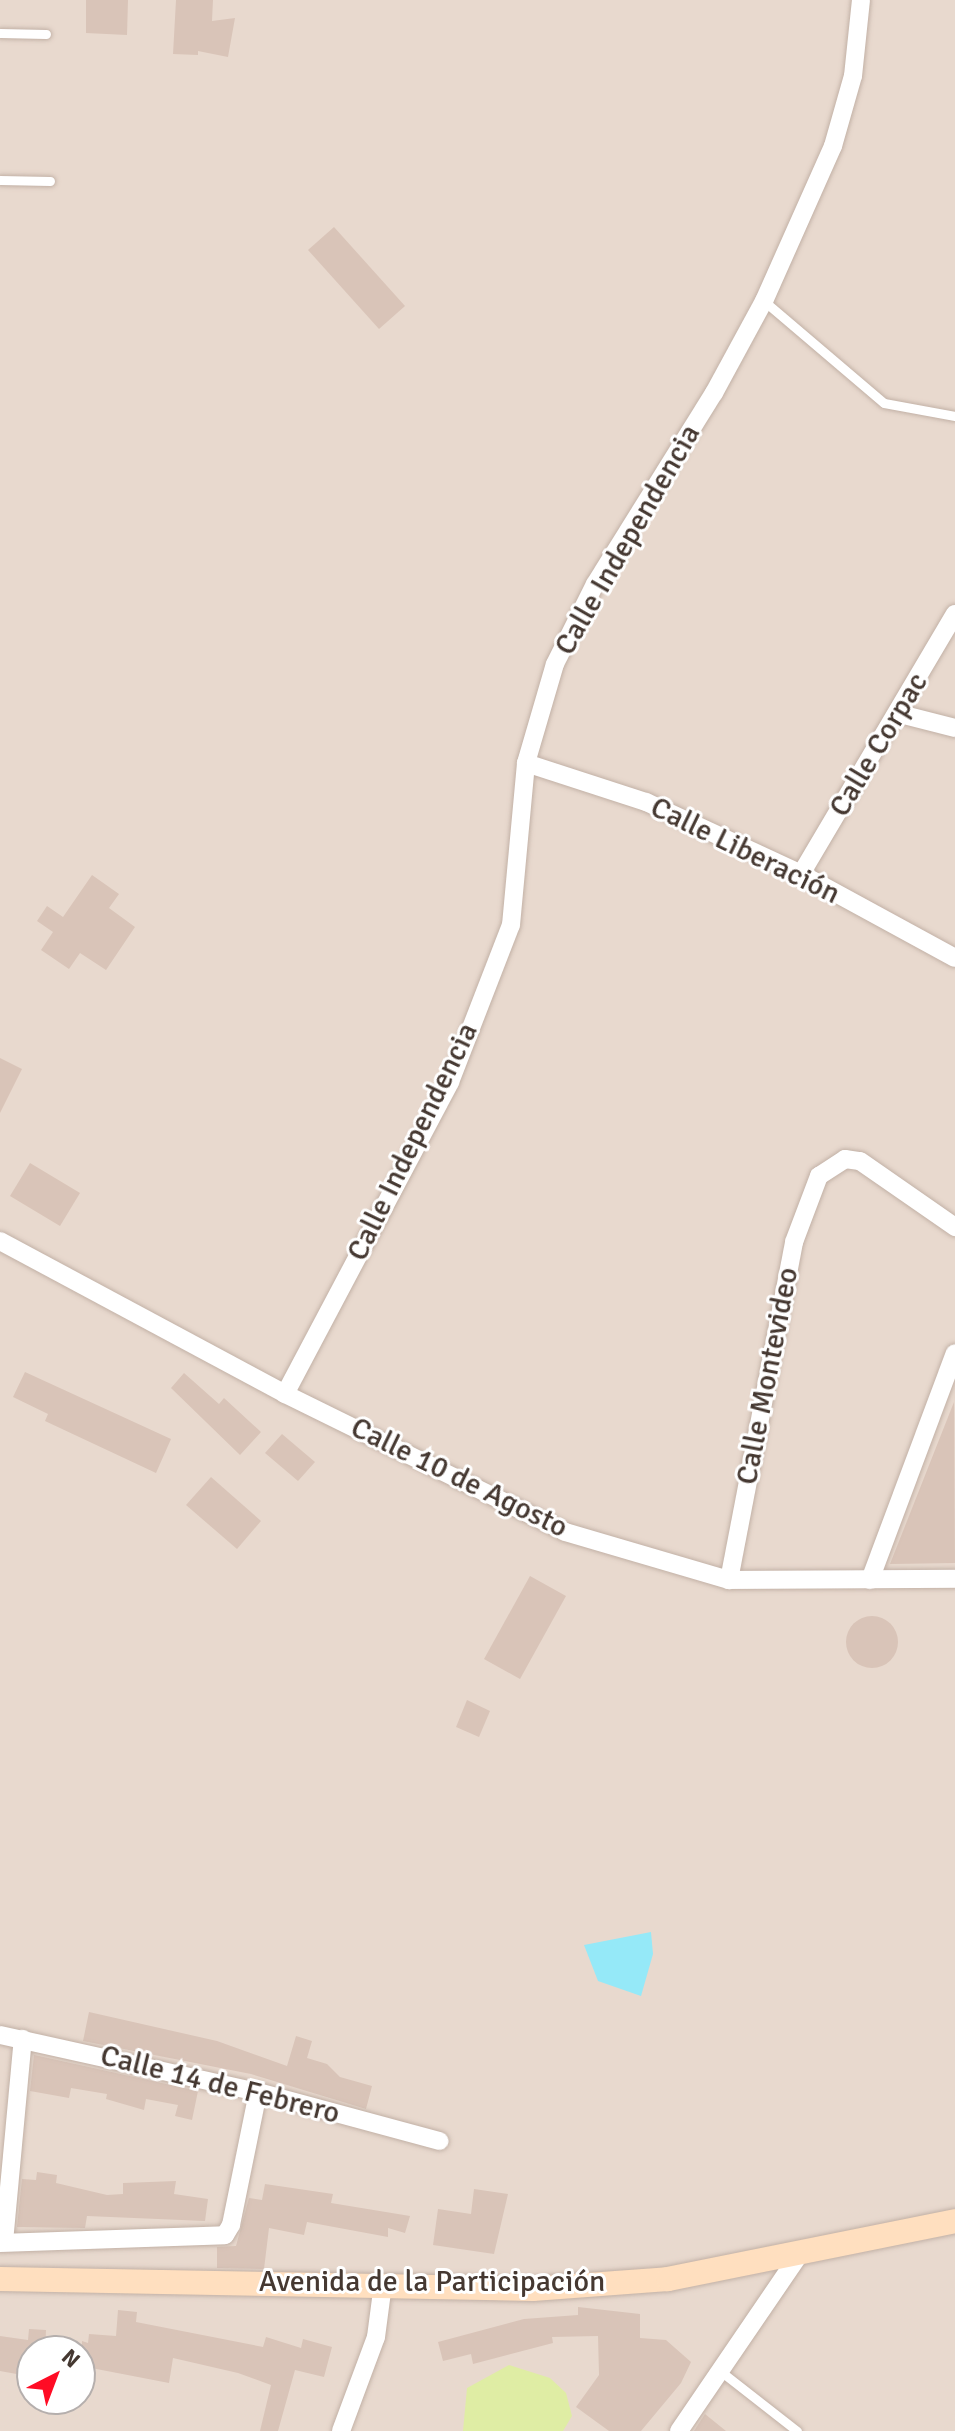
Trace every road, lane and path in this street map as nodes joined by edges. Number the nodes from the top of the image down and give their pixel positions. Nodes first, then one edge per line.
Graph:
1 (861, 0) edge
2 (0, 33) edge
3 (46, 34) dead end
4 (0, 180) edge
5 (50, 181) dead end
6 (764, 301) junction
7 (955, 416) edge
8 (955, 614) edge
9 (900, 714) junction
10 (955, 728) edge
11 (526, 763) junction
12 (801, 874) junction
13 (955, 958) edge
14 (955, 1227) edge
15 (0, 1241) edge
16 (955, 1353) edge
17 (285, 1394) junction
18 (955, 1579) edge
19 (729, 1580) junction
20 (870, 1580) junction
21 (0, 2035) edge
22 (23, 2039) junction
23 (258, 2092) junction
24 (439, 2141) dead end
25 (955, 2221) edge
26 (2, 2242) edge
27 (802, 2251) junction
28 (0, 2279) edge
29 (383, 2284) junction
30 (719, 2370) junction
31 (341, 2431) edge
32 (679, 2431) edge
33 (797, 2431) edge

1 - 6 street, Calle Independencia
2 - 3 lane
4 - 5 lane
6 - 7 lane
6 - 11 street, Calle Independencia
8 - 9 street, Calle Corpac
9 - 10 street
9 - 12 street, Calle Corpac
11 - 12 street, Calle Liberación
11 - 17 street, Calle Independencia
12 - 13 street, Calle Liberación
14 - 19 street, Calle Montevideo
15 - 17 street, Calle 10 de Agosto
16 - 20 street
17 - 19 street, Calle 10 de Agosto
18 - 20 street, Calle 10 de Agosto
19 - 20 street, Calle 10 de Agosto
21 - 22 street, Calle 14 de Febrero
22 - 23 street, Calle 14 de Febrero
22 - 26 street
23 - 24 street, Calle 14 de Febrero
23 - 26 street
25 - 27 main road, Avenida de la Participación
27 - 29 main road, Avenida de la Participación
27 - 30 street
28 - 29 main road, Avenida de la Participación
29 - 31 street
30 - 32 street
30 - 33 lane

